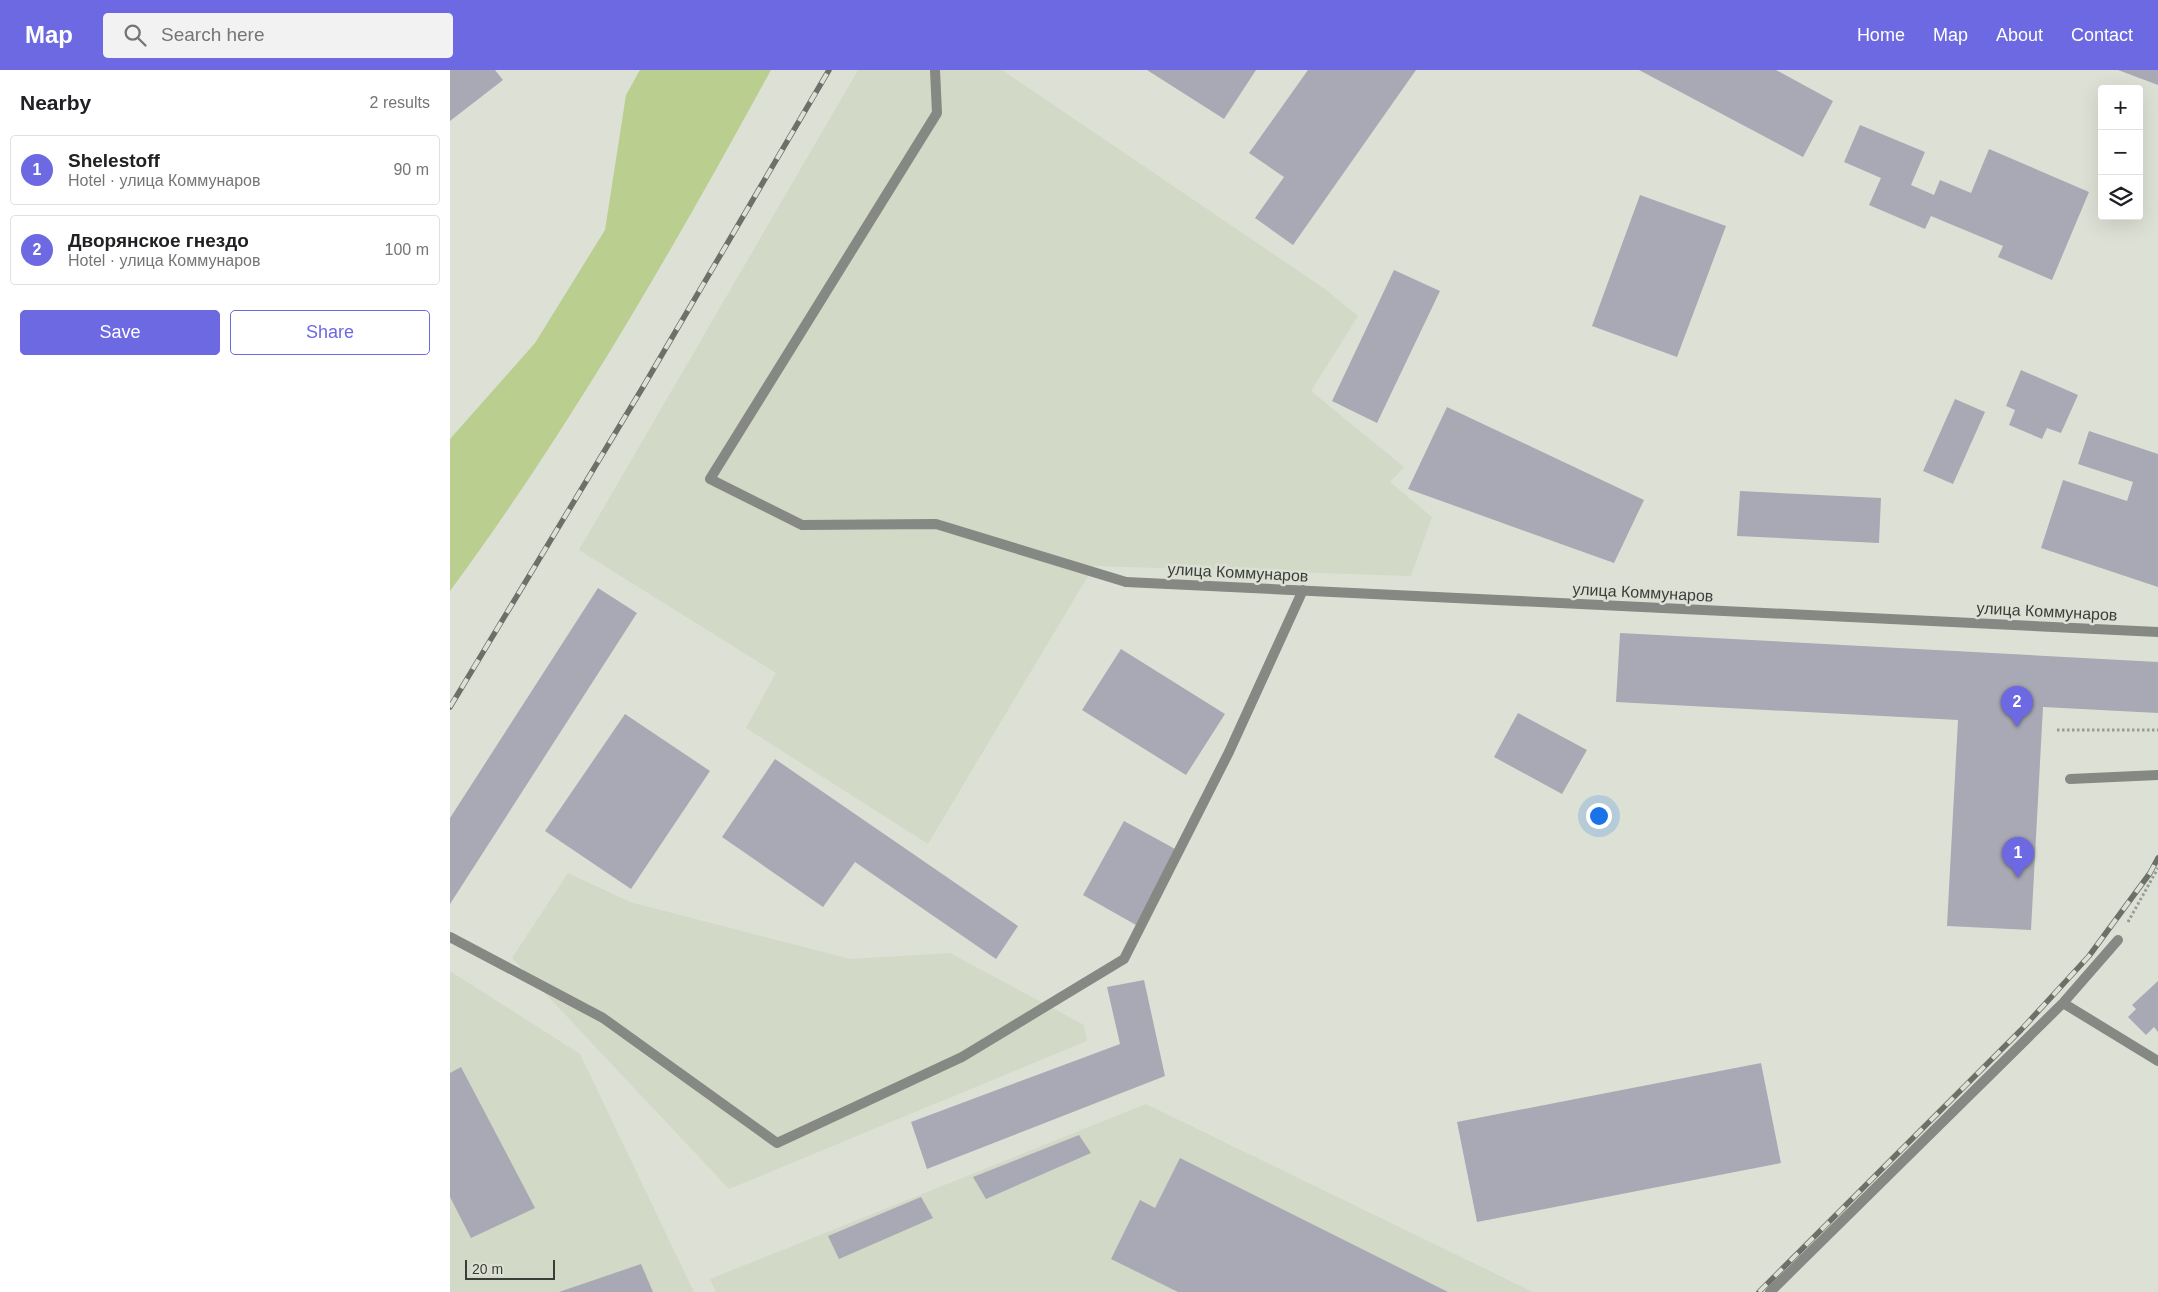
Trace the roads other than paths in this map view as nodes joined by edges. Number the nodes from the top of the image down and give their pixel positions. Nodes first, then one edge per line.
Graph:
1 (935, 70) edge
2 (1303, 590) junction
3 (2158, 632) edge
4 (2158, 776) edge
5 (2070, 779) dead end
6 (450, 937) edge
7 (2118, 940) road end
8 (2064, 1003) junction
9 (2158, 1061) edge
10 (1770, 1292) edge

1 - 2 street, улица Коммунаров
2 - 3 street, улица Коммунаров
2 - 6 street
4 - 5 street
7 - 8 street
8 - 9 street
8 - 10 street

